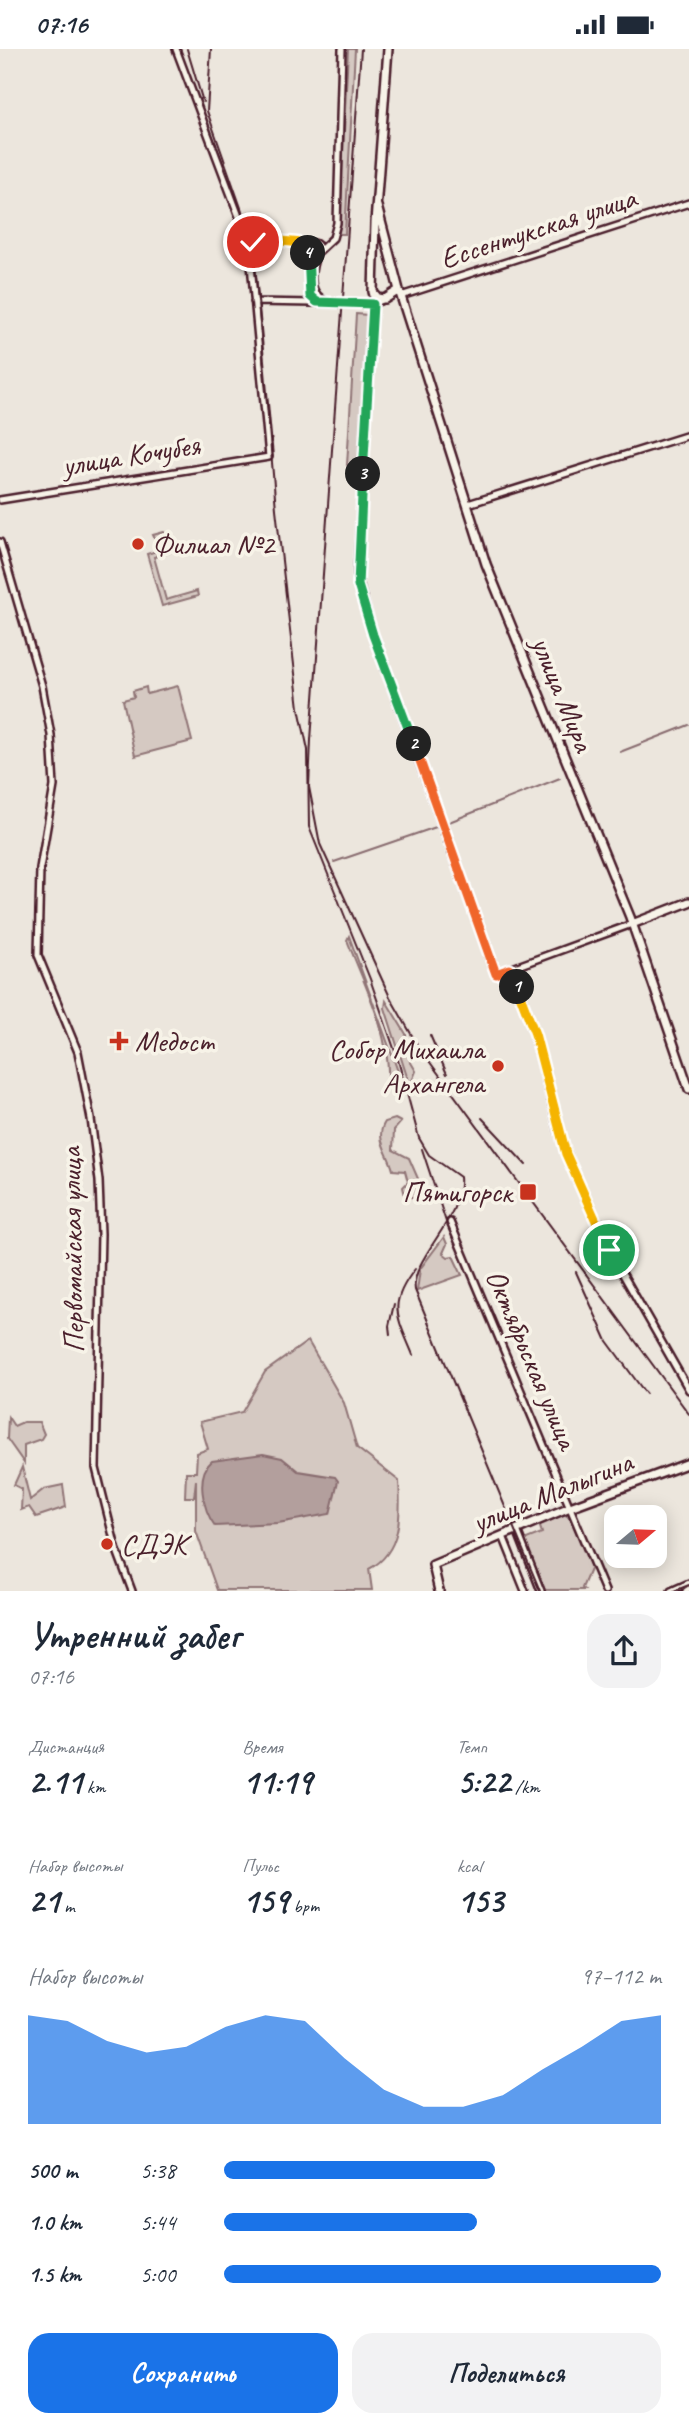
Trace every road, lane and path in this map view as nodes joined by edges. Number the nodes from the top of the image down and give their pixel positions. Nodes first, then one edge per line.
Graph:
1 (176, 49) edge
2 (342, 49) edge
3 (388, 49) edge
4 (689, 203) edge
5 (377, 206) junction
6 (335, 233) junction
7 (249, 243) junction
8 (309, 246) junction
9 (318, 253) junction
10 (391, 261) junction
11 (375, 262) junction
12 (373, 292) junction
13 (400, 293) junction
14 (387, 299) junction
15 (326, 301) junction
16 (254, 302) junction
17 (317, 302) junction
18 (373, 304) junction
19 (407, 313) junction
20 (689, 435) edge
21 (0, 500) edge
22 (468, 504) junction
23 (0, 542) edge
24 (689, 902) edge
25 (632, 924) junction
26 (510, 969) junction
27 (689, 1089) edge
28 (450, 1222) dead end
29 (689, 1390) edge
30 (689, 1463) edge
31 (570, 1507) junction
32 (517, 1530) junction
33 (503, 1535) junction
34 (689, 1583) edge
35 (132, 1591) edge
36 (439, 1591) edge
37 (525, 1591) edge
38 (541, 1591) edge
39 (605, 1591) edge
40 (671, 1591) edge

1 - 7 street
2 - 6 street
3 - 5 main road
4 - 13 street, Ессентукская улица
5 - 10 main road, улица Мира
5 - 11 main road
6 - 8 street
6 - 9 street
7 - 8 street
7 - 16 street
8 - 9 street
8 - 9 street
8 - 17 street
9 - 15 street
10 - 11 main road
10 - 13 main road, улица Мира
11 - 12 main road
12 - 14 main road
12 - 18 street
13 - 14 main road
13 - 19 main road, улица Мира
14 - 18 street
14 - 19 main road
15 - 17 street
15 - 18 street
16 - 17 street
16 - 21 street, улица Кочубея
18 - 26 street
19 - 22 main road, улица Мира
20 - 22 street
22 - 25 main road, улица Мира
23 - 35 street, Первомайская улица
24 - 25 main road
25 - 26 street
25 - 27 main road, улица Мира
26 - 29 street
28 - 31 street, Октябрьская улица
30 - 31 main road, улица Малыгина
31 - 32 main road, улица Малыгина
31 - 39 street, Октябрьская улица
32 - 33 main road, улица Малыгина
32 - 38 street
33 - 36 main road, улица Малыгина
33 - 37 street
34 - 40 street

